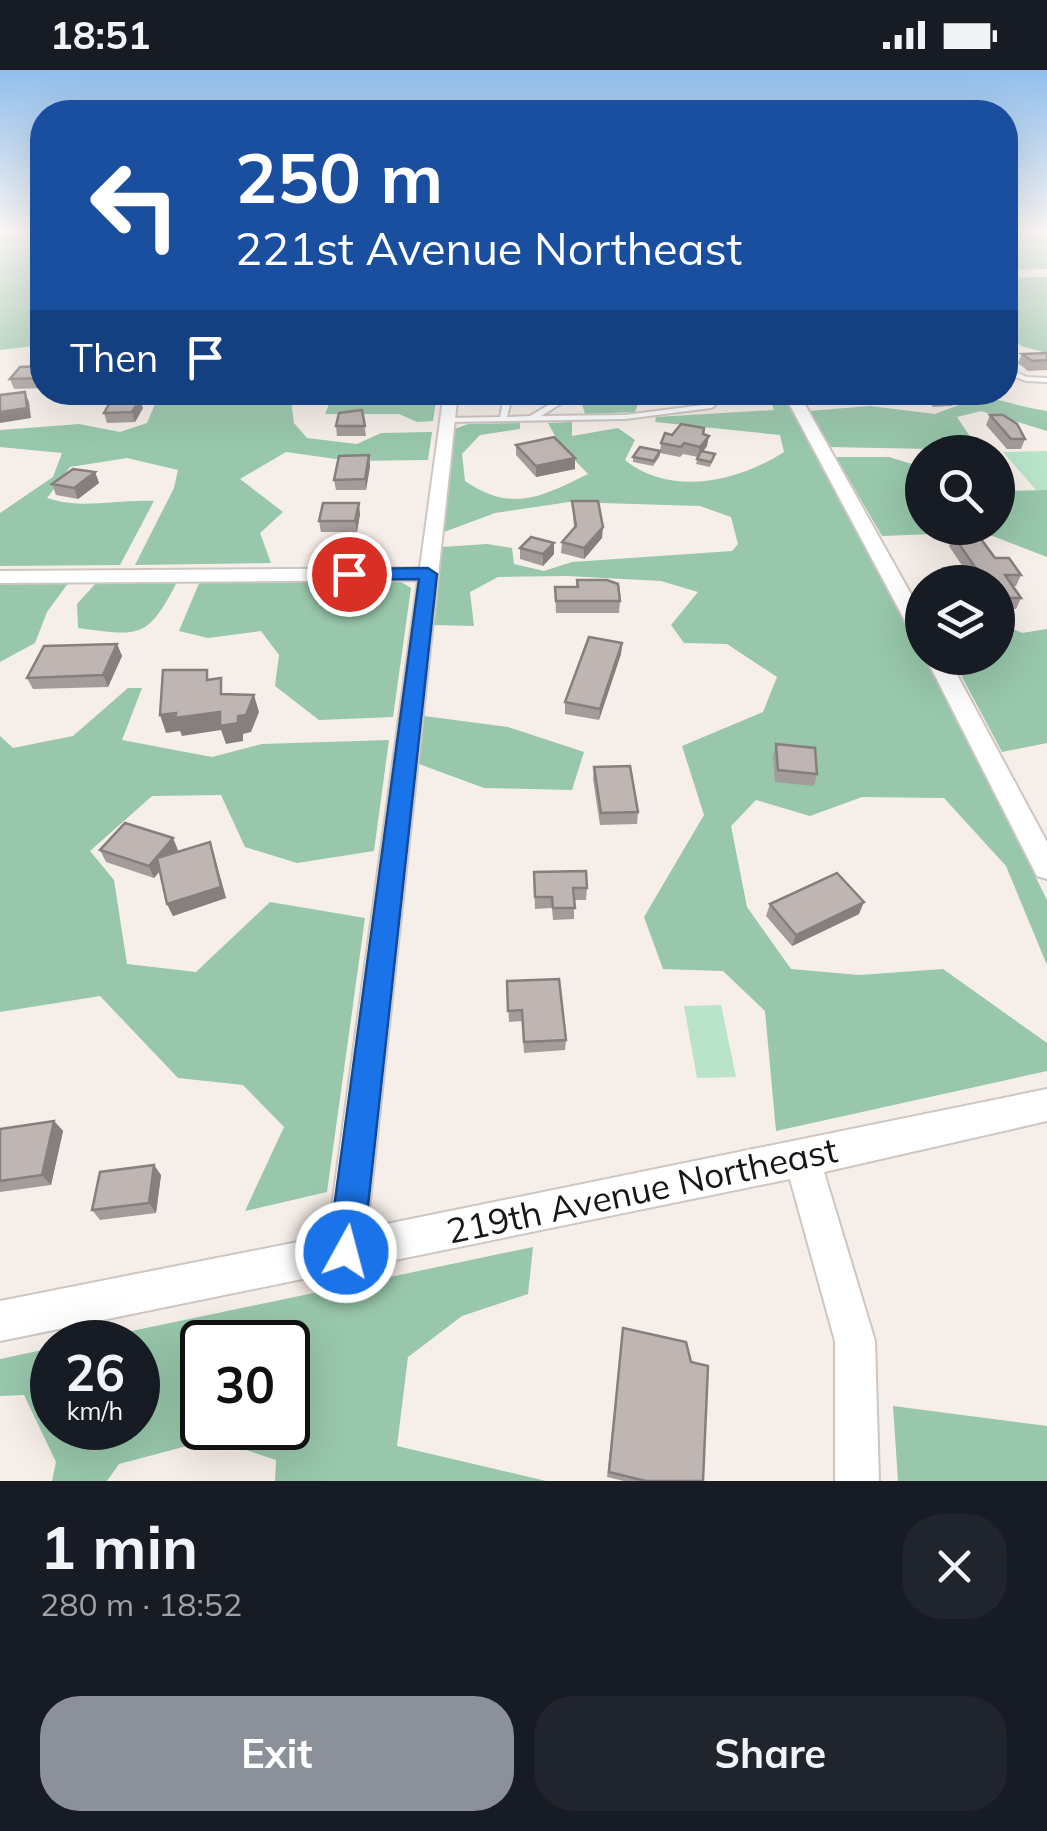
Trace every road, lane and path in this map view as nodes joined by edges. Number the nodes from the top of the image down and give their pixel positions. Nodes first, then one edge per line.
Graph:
1 (1018, 376) edge
2 (1047, 380) edge
3 (506, 405) edge
4 (554, 405) edge
5 (797, 405) edge
6 (449, 406) edge
7 (711, 406) dead end
8 (532, 418) junction
9 (503, 419) junction
10 (428, 574) junction
11 (0, 576) edge
12 (905, 601) edge
13 (945, 675) edge
14 (1047, 868) edge
15 (1047, 1105) edge
16 (802, 1160) junction
17 (346, 1252) junction
18 (0, 1321) edge
19 (857, 1481) edge

1 - 2 lane
3 - 9 lane
4 - 8 lane
5 - 12 street
6 - 9 lane
6 - 10 street
7 - 8 lane
8 - 9 lane
10 - 11 street
10 - 17 street
13 - 14 street
15 - 16 street, 219th Avenue Northeast
16 - 17 street, 219th Avenue Northeast
16 - 19 street
17 - 18 street, 219th Avenue Northeast

